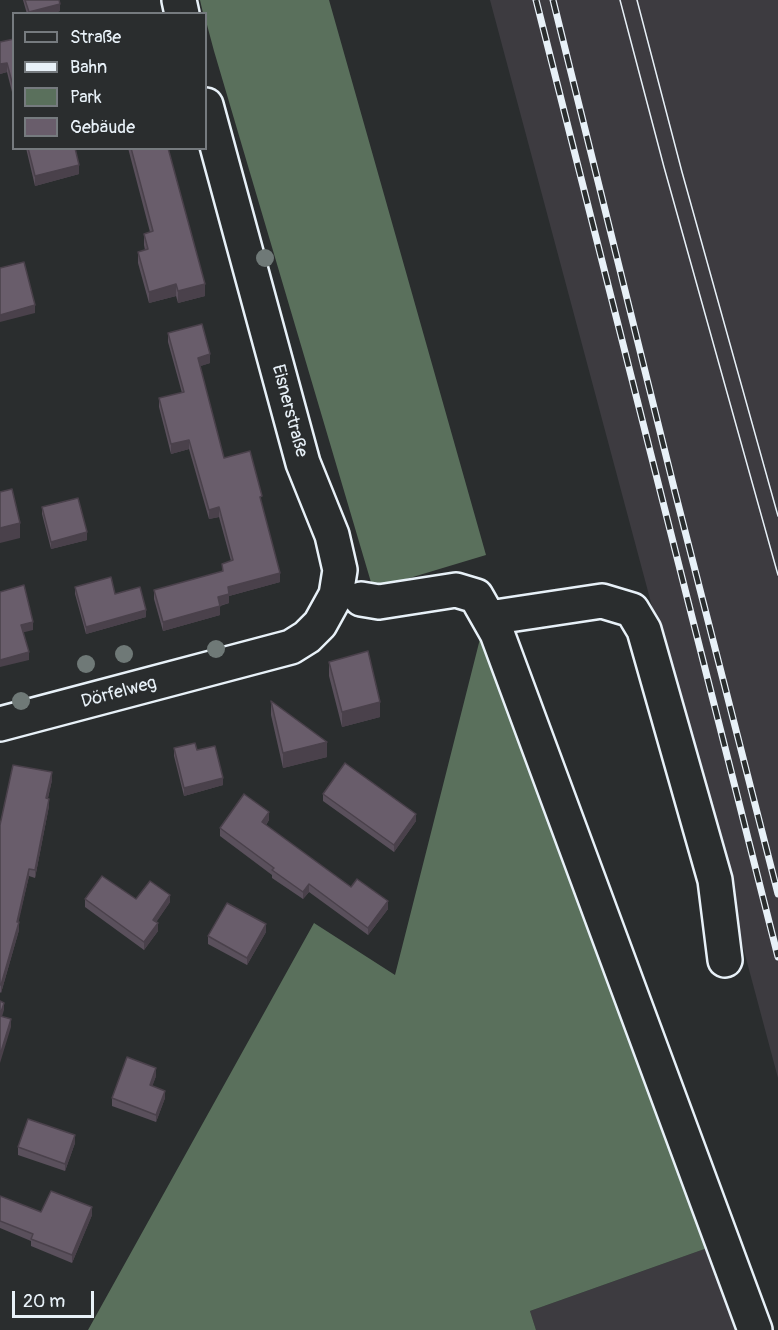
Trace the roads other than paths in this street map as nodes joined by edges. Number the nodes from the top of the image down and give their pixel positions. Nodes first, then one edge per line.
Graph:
1 (207, 109) edge
2 (361, 599) dead end
3 (489, 618) junction
4 (239, 660) joint
5 (0, 724) edge
6 (725, 960) dead end
7 (755, 1330) edge

1 - 4 street, Eisnerstraße
2 - 3 street
3 - 6 street
3 - 7 street
4 - 5 street, Dörfelweg

